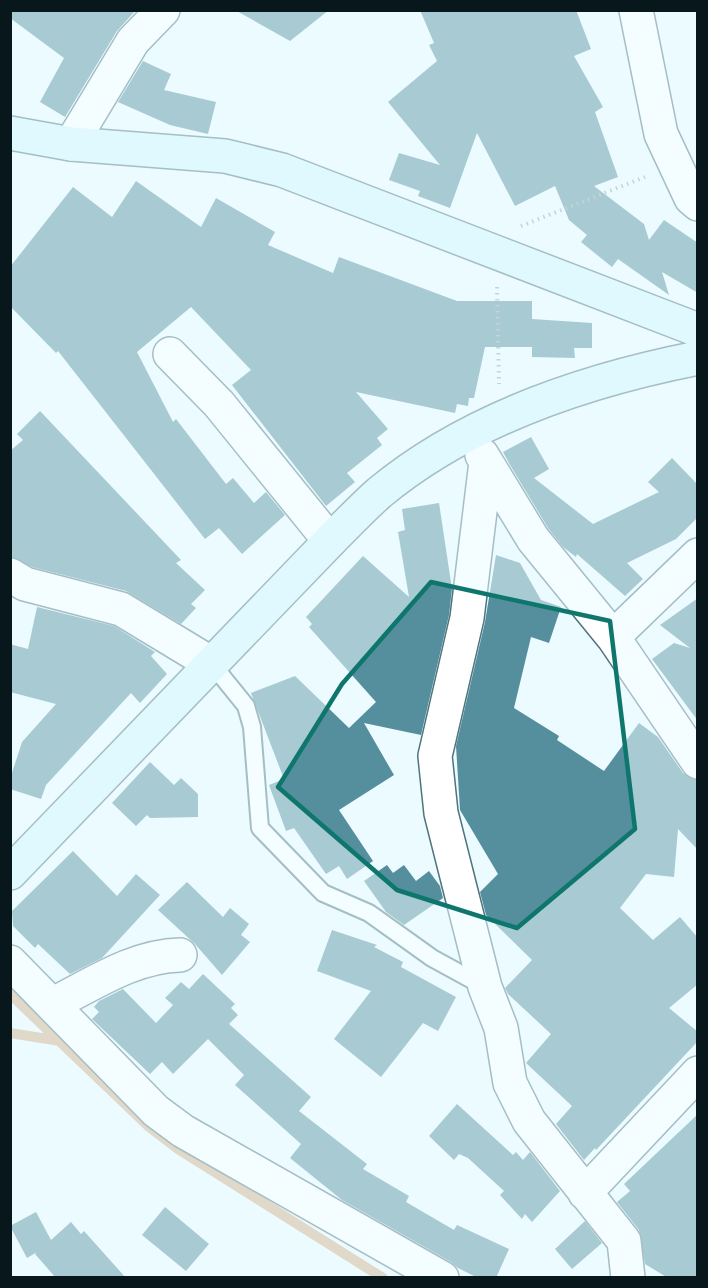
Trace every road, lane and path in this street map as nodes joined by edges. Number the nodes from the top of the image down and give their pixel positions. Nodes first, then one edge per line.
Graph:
1 (163, 10) edge
2 (636, 10) edge
3 (10, 133) edge
4 (71, 144) junction
5 (675, 165) junction
6 (698, 204) edge
7 (485, 249) junction
8 (698, 330) edge
9 (170, 354) dead end
10 (698, 358) edge
11 (500, 421) junction
12 (477, 448) junction
13 (330, 541) junction
14 (698, 555) edge
15 (10, 575) edge
16 (613, 637) junction
17 (212, 664) junction
18 (695, 754) edge
19 (10, 873) edge
20 (180, 955) dead end
21 (10, 962) edge
22 (486, 987) junction
23 (52, 1004) junction
24 (698, 1073) edge
25 (585, 1194) junction
26 (424, 1274) edge
27 (628, 1278) edge

1 - 4 street
2 - 5 street
3 - 4 street
4 - 7 street
5 - 6 street
5 - 7 path
7 - 8 street
7 - 11 path
9 - 13 street
10 - 11 street
11 - 12 street
12 - 13 street
12 - 16 street
12 - 22 street
13 - 17 street
14 - 16 street
15 - 17 street
16 - 18 street
17 - 19 street
17 - 22 lane
20 - 23 street
21 - 23 street
22 - 25 street
23 - 26 street
24 - 25 street
25 - 27 street

